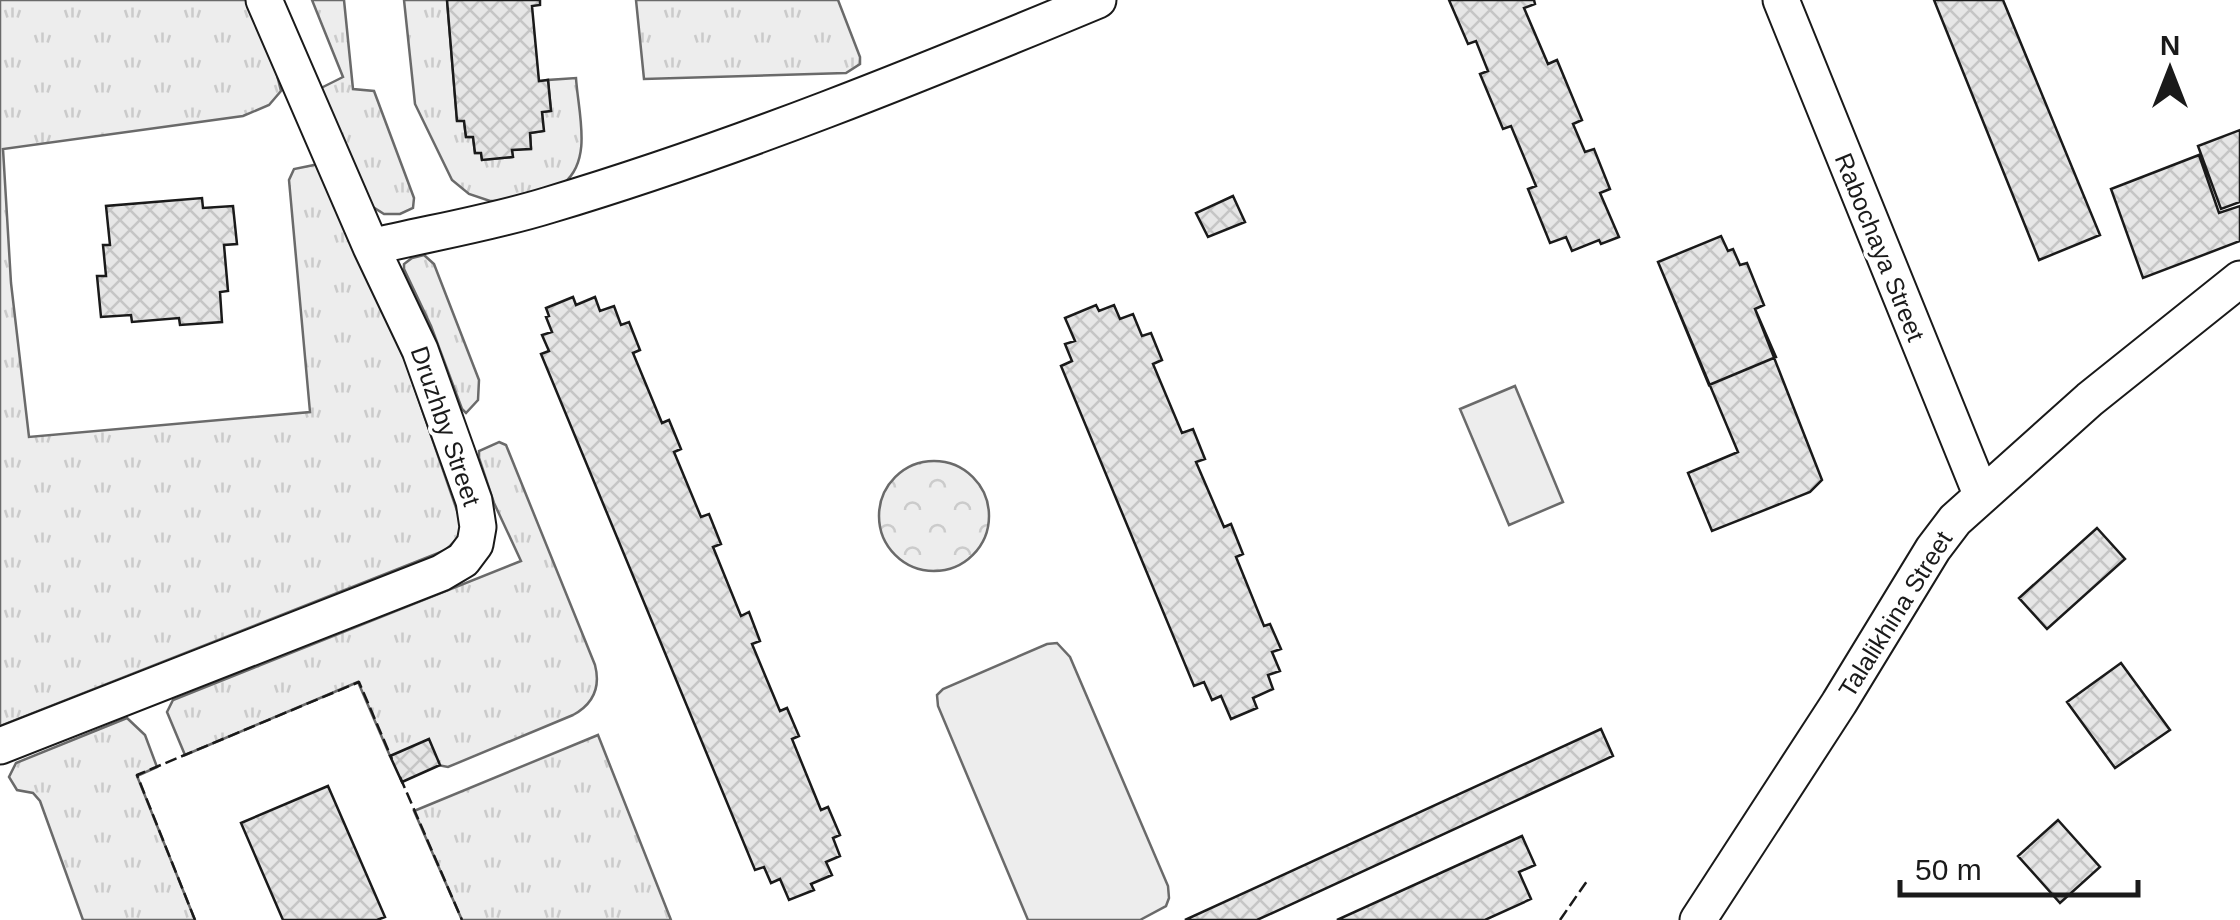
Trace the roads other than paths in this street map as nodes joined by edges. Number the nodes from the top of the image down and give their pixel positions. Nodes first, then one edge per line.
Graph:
1 (264, 0) edge
2 (1098, 0) edge
3 (1781, 0) edge
4 (371, 247) junction
5 (2240, 279) edge
6 (1981, 494) junction
7 (0, 746) edge
8 (1698, 920) edge

1 - 4 street, Druzhby Street
2 - 4 street
3 - 6 street, Rabochaya Street
4 - 7 street, Druzhby Street
5 - 6 street, Talalikhina Street
6 - 8 street, Talalikhina Street

